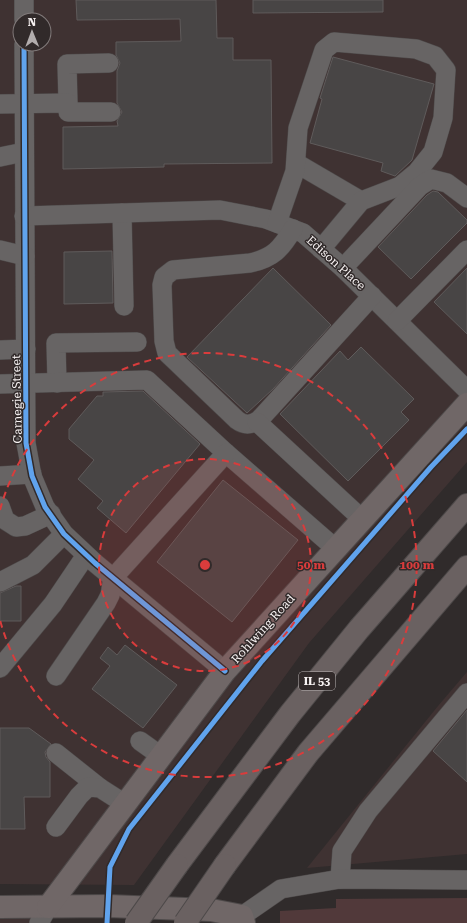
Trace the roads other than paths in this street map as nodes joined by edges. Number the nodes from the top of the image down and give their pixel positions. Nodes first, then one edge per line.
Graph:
1 (24, 0) edge
2 (24, 12) edge
3 (24, 52) edge
4 (109, 63) dead end
5 (68, 103) junction
6 (0, 104) edge
7 (24, 104) junction
8 (111, 112) dead end
9 (24, 152) junction
10 (0, 157) edge
11 (296, 162) junction
12 (467, 198) edge
13 (361, 201) junction
14 (122, 213) junction
15 (24, 216) junction
16 (285, 226) junction
17 (321, 249) junction
18 (0, 250) edge
19 (467, 250) edge
20 (25, 256) junction
21 (343, 268) junction
22 (372, 296) junction
23 (124, 306) dead end
24 (397, 321) junction
25 (137, 342) dead end
26 (26, 349) junction
27 (0, 350) edge
28 (27, 383) junction
29 (57, 383) junction
30 (0, 384) edge
31 (467, 390) edge
32 (467, 404) edge
33 (257, 422) junction
34 (226, 453) junction
35 (32, 474) junction
36 (0, 476) edge
37 (467, 505) edge
38 (0, 506) edge
39 (51, 514) junction
40 (362, 519) junction
41 (64, 534) junction
42 (336, 549) junction
43 (86, 555) junction
44 (467, 568) edge
45 (113, 578) junction
46 (0, 582) edge
47 (0, 668) edge
48 (225, 671) junction
49 (56, 676) dead end
50 (467, 693) edge
51 (140, 741) dead end
52 (56, 753) dead end
53 (161, 756) junction
54 (100, 788) junction
55 (125, 804) junction
56 (56, 827) dead end
57 (340, 879) junction
58 (467, 880) edge
59 (0, 907) edge
60 (44, 915) edge
61 (243, 919) edge
62 (136, 923) edge
63 (185, 923) edge

1 - 2 street
3 - 7 street, Carnegie Street
4 - 5 street
5 - 7 street
5 - 8 street
6 - 7 street
7 - 9 street, Carnegie Street
9 - 10 street
9 - 15 street, Carnegie Street
11 - 13 street
11 - 13 street
11 - 16 street
12 - 21 street
13 - 17 street
14 - 15 street, Edison Place
14 - 16 street, Edison Place
14 - 23 street
15 - 20 street, Carnegie Street
16 - 17 street, Edison Place
16 - 33 street
17 - 21 street, Edison Place
18 - 20 street
19 - 24 street
20 - 26 street, Carnegie Street
21 - 22 street, Edison Place
22 - 24 street, Edison Place
22 - 33 street
24 - 31 street, Edison Place
25 - 29 street
26 - 27 street
26 - 28 street, Carnegie Street
28 - 29 street
28 - 30 street
28 - 35 street, Carnegie Street
29 - 34 street
32 - 40 main road, Rohlwing Road
33 - 40 street
34 - 42 street
34 - 45 street
35 - 36 street
35 - 39 street, Carnegie Street
37 - 62 highway, IL 53, bridge
38 - 39 street
39 - 41 street, Carnegie Street
40 - 42 main road, Rohlwing Road
41 - 43 street, Carnegie Street
41 - 46 street
42 - 48 main road, Rohlwing Road
43 - 45 street, Carnegie Street
43 - 47 street
44 - 63 highway, bridge
45 - 48 street, Carnegie Street
45 - 49 street
48 - 53 main road, Rohlwing Road
50 - 57 street
51 - 53 street
52 - 54 street
53 - 55 main road, Rohlwing Road
54 - 55 street
54 - 56 street
55 - 60 main road, Rohlwing Road
57 - 58 street
57 - 61 street
59 - 60 main road
60 - 61 main road

